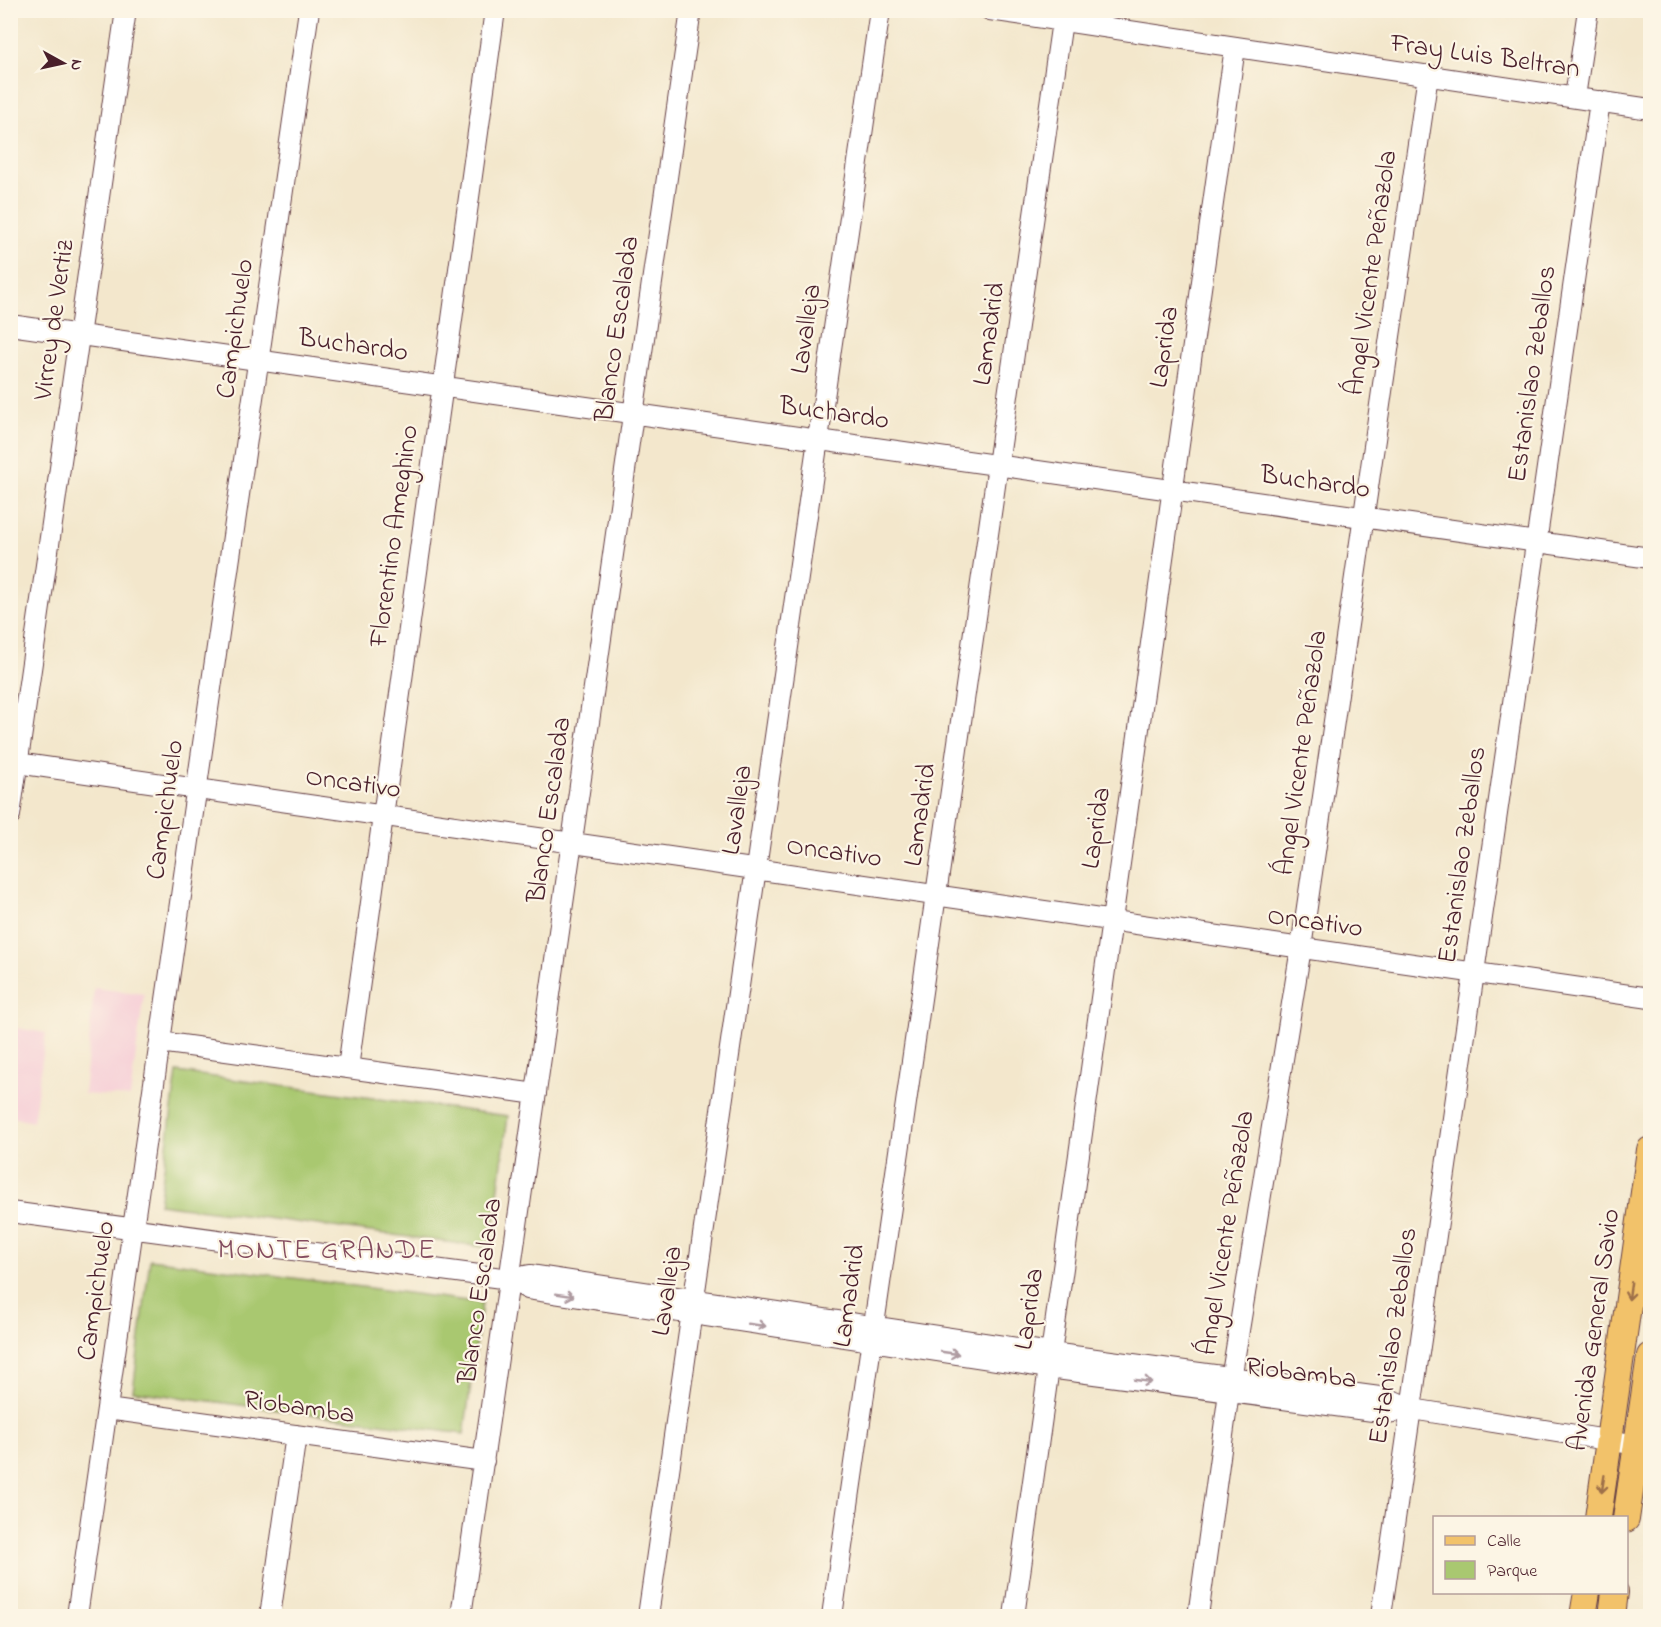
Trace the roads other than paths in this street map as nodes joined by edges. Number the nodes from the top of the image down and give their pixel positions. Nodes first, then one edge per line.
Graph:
1 (126, 10) edge
2 (309, 10) edge
3 (495, 10) edge
4 (691, 10) edge
5 (880, 10) edge
6 (990, 10) edge
7 (1588, 10) edge
8 (1062, 21) junction
9 (1235, 47) junction
10 (1428, 75) junction
11 (1575, 97) junction
12 (1600, 101) junction
13 (1650, 108) edge
14 (10, 325) edge
15 (80, 334) junction
16 (258, 360) junction
17 (443, 386) junction
18 (633, 413) junction
19 (818, 439) junction
20 (998, 465) junction
21 (1172, 490) junction
22 (1364, 517) junction
23 (1535, 541) junction
24 (1650, 558) edge
25 (14, 762) edge
26 (196, 789) junction
27 (10, 815) edge
28 (384, 816) junction
29 (572, 843) junction
30 (756, 869) junction
31 (936, 895) junction
32 (1112, 921) junction
33 (1301, 948) junction
34 (1473, 972) junction
35 (1650, 998) edge
36 (160, 1042) junction
37 (348, 1068) junction
38 (536, 1094) junction
39 (1650, 1150) edge
40 (10, 1212) edge
41 (133, 1229) junction
42 (509, 1279) junction
43 (693, 1308) junction
44 (872, 1334) junction
45 (1650, 1356) edge
46 (1050, 1360) junction
47 (1230, 1385) junction
48 (107, 1409) junction
49 (1412, 1409) junction
50 (296, 1435) junction
51 (1610, 1439) junction
52 (1638, 1445) junction
53 (484, 1461) junction
54 (1598, 1516) edge
55 (1626, 1516) edge
56 (1587, 1594) edge
57 (1615, 1594) edge
58 (77, 1617) edge
59 (270, 1617) edge
60 (462, 1617) edge
61 (648, 1617) edge
62 (832, 1617) edge
63 (1014, 1617) edge
64 (1198, 1617) edge
65 (1381, 1617) edge
66 (1583, 1617) edge
67 (1611, 1617) edge

1 - 15 street, Virrey de Vertiz
2 - 16 street, Campichuelo
3 - 17 street, Florentino Ameghino
4 - 18 street, Blanco Escalada
5 - 19 street, Lavalleja
6 - 8 street, Fray Luis Beltran
7 - 11 street
8 - 9 street, Fray Luis Beltran
8 - 20 street, Lamadrid
9 - 10 street, Fray Luis Beltran
9 - 21 street, Laprida
10 - 11 street, Fray Luis Beltran
10 - 22 street, Ángel Vicente Peñazola
11 - 12 street, Fray Luis Beltran
12 - 13 street, Fray Luis Beltran
12 - 23 street, Estanislao Zeballos
14 - 15 street, Buchardo
15 - 16 street, Buchardo
15 - 25 street, Virrey de Vertiz
16 - 17 street, Buchardo
16 - 26 street, Campichuelo
17 - 18 street, Buchardo
17 - 28 street, Florentino Ameghino
18 - 19 street, Buchardo
18 - 29 street, Blanco Escalada
19 - 20 street, Buchardo
19 - 30 street, Lavalleja
20 - 21 street, Buchardo
20 - 31 street, Lamadrid
21 - 22 street, Buchardo
21 - 32 street, Laprida
22 - 23 street, Buchardo
22 - 33 street, Ángel Vicente Peñazola
23 - 24 street, Buchardo
23 - 34 street, Estanislao Zeballos
25 - 26 street, Oncativo
25 - 27 street, Virrey de Vertiz
26 - 28 street, Oncativo
26 - 36 street, Campichuelo
28 - 29 street, Oncativo
28 - 37 street, Florentino Ameghino
29 - 30 street, Oncativo
29 - 38 street, Blanco Escalada
30 - 31 street, Oncativo
30 - 43 street, Lavalleja
31 - 32 street, Oncativo
31 - 44 street, Lamadrid
32 - 33 street, Oncativo
32 - 46 street, Laprida
33 - 34 street, Oncativo
33 - 47 street, Ángel Vicente Peñazola
34 - 35 street, Oncativo
34 - 49 street, Estanislao Zeballos
36 - 37 street
36 - 41 street, Campichuelo
37 - 38 street
38 - 42 street, Blanco Escalada
39 -> 51 main road, Avenida General Savio
40 - 41 street, Riobamba
41 - 42 street, Riobamba
41 - 48 street, Campichuelo
42 - 43 street, Riobamba
42 - 53 street, Blanco Escalada
43 - 44 street, Riobamba
43 - 61 street, Lavalleja
44 - 46 street, Riobamba
44 - 62 street, Lamadrid
45 - 52 main road
46 - 47 street, Riobamba
46 - 63 street, Laprida
47 - 49 street, Riobamba
47 - 64 street, Ángel Vicente Peñazola
48 - 50 street, Riobamba
48 - 58 street, Campichuelo
49 - 51 street, Riobamba
49 - 65 street, Estanislao Zeballos
50 - 53 street, Riobamba
50 - 59 street
51 - 52 street, Riobamba
51 -> 54 main road, Avenida General Savio
52 - 55 main road
53 - 60 street, Blanco Escalada
56 - 66 main road
57 - 67 main road

